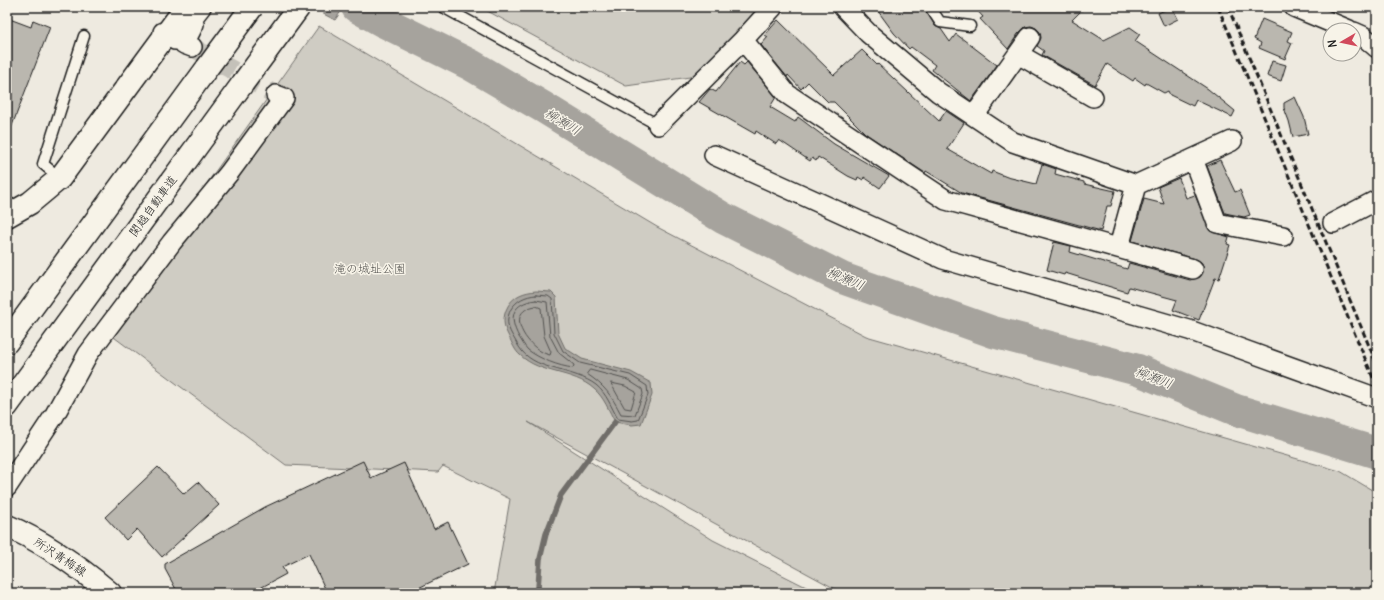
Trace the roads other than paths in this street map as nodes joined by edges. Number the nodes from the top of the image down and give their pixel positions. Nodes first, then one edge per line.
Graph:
1 (186, 7) edge
2 (202, 7) edge
3 (252, 7) edge
4 (299, 7) edge
5 (443, 7) edge
6 (773, 7) edge
7 (843, 7) edge
8 (930, 7) edge
9 (1294, 7) edge
10 (1330, 22) edge
11 (970, 26) dead end
12 (162, 32) junction
13 (84, 36) dead end
14 (1362, 36) edge
15 (1030, 37) dead end
16 (743, 40) junction
17 (192, 47) dead end
18 (1377, 48) edge
19 (1018, 54) junction
20 (276, 95) dead end
21 (1093, 97) dead end
22 (974, 116) junction
23 (658, 124) joint
24 (1232, 141) dead end
25 (714, 155) dead end
26 (1193, 159) junction
27 (60, 178) junction
28 (1136, 184) junction
29 (1377, 200) edge
30 (7, 216) edge
31 (1333, 223) dead end
32 (1283, 236) dead end
33 (1119, 247) junction
34 (1193, 269) dead end
35 (7, 342) edge
36 (1377, 398) edge
37 (7, 406) edge
38 (7, 487) edge
39 (7, 526) edge
40 (110, 593) edge

1 - 12 main road
2 - 12 street
2 - 17 street
3 - 35 main road, bridge
4 - 37 main road, 関越自動車道, bridge
5 - 23 lane
6 - 16 street
7 - 22 street
8 - 11 lane
9 - 10 street
12 - 27 main road
13 - 27 lane
14 - 18 street
15 - 19 street
16 - 23 street
16 - 33 street
19 - 21 street
19 - 22 street
20 - 38 street
22 - 28 street
24 - 26 street
25 - 36 street
26 - 28 street
26 - 32 street
27 - 30 main road
28 - 33 street
29 - 31 street
33 - 34 street
39 - 40 main road, 所沢青梅線

